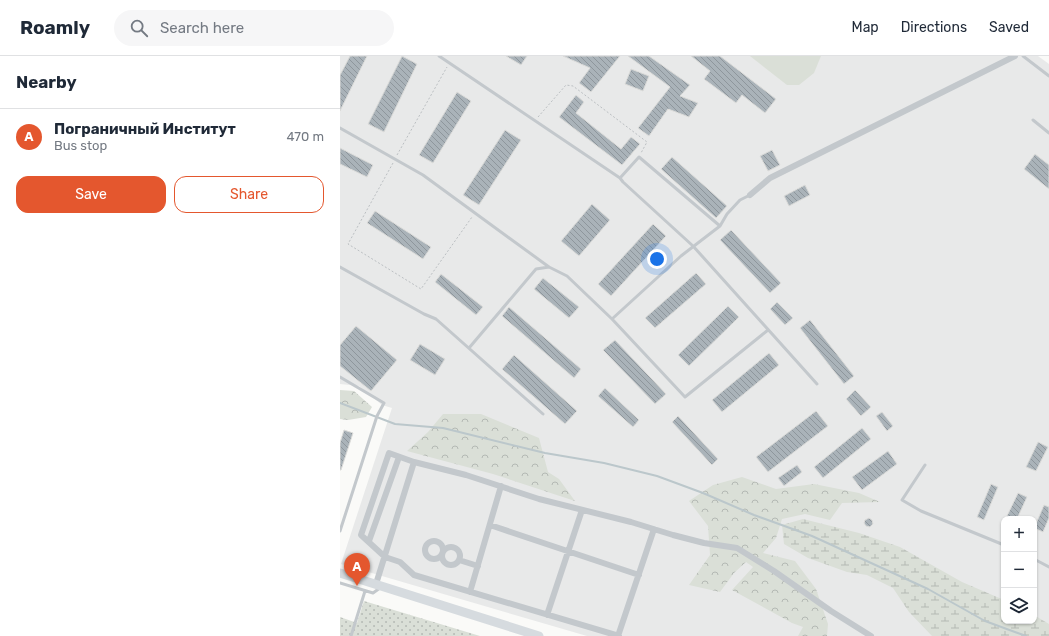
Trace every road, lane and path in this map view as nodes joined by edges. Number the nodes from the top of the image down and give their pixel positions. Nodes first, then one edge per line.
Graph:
1 (439, 56) edge
2 (1015, 56) edge
3 (1023, 56) edge
4 (449, 63) junction
5 (1049, 76) edge
6 (1033, 120) dead end
7 (535, 121) junction
8 (340, 128) edge
9 (1049, 133) edge
10 (639, 157) junction
11 (395, 159) junction
12 (620, 178) junction
13 (750, 195) joint
14 (475, 213) junction
15 (720, 226) junction
16 (694, 246) junction
17 (340, 267) edge
18 (549, 267) junction
19 (612, 319) junction
20 (768, 330) junction
21 (469, 348) junction
22 (340, 377) edge
23 (817, 384) dead end
24 (543, 414) dead end
25 (399, 457) junction
26 (414, 462) junction
27 (925, 465) dead end
28 (501, 486) junction
29 (582, 510) junction
30 (490, 525) junction
31 (654, 529) junction
32 (340, 531) edge
33 (368, 541) junction
34 (1001, 544) edge
35 (568, 551) junction
36 (385, 557) junction
37 (459, 560) junction
38 (1037, 561) edge
39 (478, 566) junction
40 (1049, 567) edge
41 (340, 573) edge
42 (639, 575) junction
43 (340, 583) edge
44 (379, 585) junction
45 (366, 591) junction
46 (470, 592) junction
47 (547, 615) junction
48 (351, 636) edge
49 (539, 636) edge
50 (619, 636) edge
51 (871, 636) edge

1 - 4 lane
2 - 13 street
3 - 5 lane
4 - 7 lane
4 - 11 path
6 - 9 lane
7 - 10 path
7 - 12 lane
8 - 11 lane
10 - 12 lane
10 - 15 lane
11 - 14 lane
11 - 14 path
12 - 16 lane
13 - 15 lane
14 - 18 lane
15 - 16 lane
16 - 19 lane
16 - 20 lane
17 - 21 lane
18 - 19 lane
18 - 21 lane
19 - 20 lane
20 - 23 lane
21 - 24 lane
22 - 32 lane
25 - 26 street
25 - 33 street
25 - 33 street
26 - 28 street
26 - 36 street
27 - 34 lane
28 - 29 street
28 - 30 street
29 - 31 street
29 - 35 street
30 - 35 street
30 - 39 street
31 - 42 street
31 - 51 street
33 - 36 street
35 - 42 street
35 - 47 street
36 - 44 street
36 - 46 street
37 - 37 street
37 - 39 street
38 - 40 lane
39 - 46 street
41 - 44 main road
42 - 50 street
43 - 45 lane
44 - 45 lane
44 - 49 main road
45 - 48 lane
46 - 47 street
47 - 50 street

